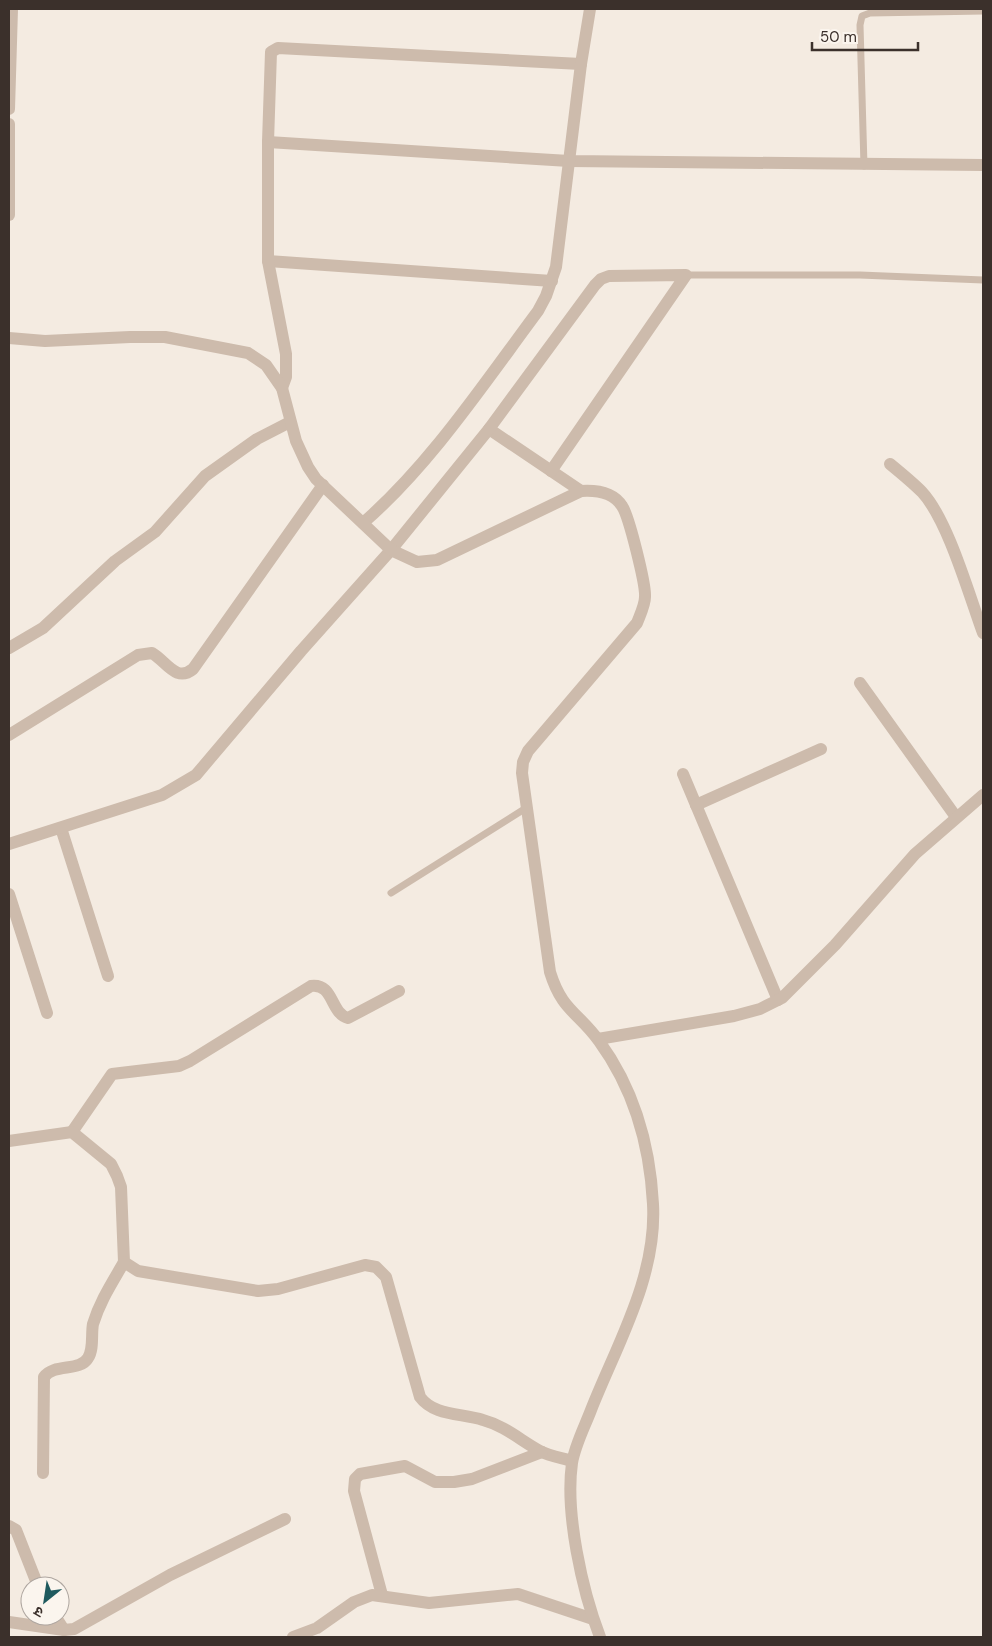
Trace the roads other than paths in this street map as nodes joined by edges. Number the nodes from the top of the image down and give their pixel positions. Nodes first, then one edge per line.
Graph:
1 (12, 9) edge
2 (590, 9) edge
3 (911, 10) edge
4 (983, 11) edge
5 (581, 64) junction
6 (9, 109) edge
7 (9, 124) edge
8 (268, 142) junction
9 (569, 161) junction
10 (983, 165) edge
11 (864, 166) junction
12 (9, 216) edge
13 (268, 261) junction
14 (686, 275) junction
15 (983, 280) edge
16 (552, 281) junction
17 (9, 338) edge
18 (282, 388) junction
19 (290, 422) junction
20 (489, 428) junction
21 (890, 464) dead end
22 (551, 471) junction
23 (323, 485) junction
24 (581, 491) junction
25 (366, 526) junction
26 (388, 547) junction
27 (983, 633) edge
28 (9, 648) edge
29 (860, 683) dead end
30 (9, 735) edge
31 (821, 749) dead end
32 (683, 774) dead end
33 (983, 795) edge
34 (696, 805) junction
35 (526, 808) junction
36 (956, 817) junction
37 (61, 828) junction
38 (9, 844) edge
39 (391, 893) dead end
40 (9, 894) edge
41 (108, 976) dead end
42 (399, 991) dead end
43 (778, 1000) junction
44 (48, 1012) dead end
45 (598, 1039) junction
46 (72, 1132) junction
47 (9, 1141) edge
48 (124, 1262) junction
49 (542, 1452) junction
50 (572, 1461) junction
51 (43, 1472) dead end
52 (285, 1519) dead end
53 (9, 1526) edge
54 (34, 1576) edge
55 (382, 1595) junction
56 (593, 1619) junction
57 (9, 1622) edge
58 (61, 1626) edge
59 (64, 1630) junction
60 (293, 1637) edge
61 (600, 1637) edge

1 - 6 street
2 - 5 street
3 - 4 lane
3 - 11 lane
5 - 8 street
5 - 9 street
7 - 12 street
8 - 9 street
8 - 13 street
9 - 11 street
9 - 16 street
10 - 11 street
13 - 16 street
13 - 18 street
14 - 15 lane
14 - 20 street
14 - 22 street
16 - 25 street
17 - 18 street
18 - 19 street
19 - 23 street
19 - 28 street
20 - 22 street
20 - 26 street
21 - 27 street
22 - 24 street
23 - 25 street
23 - 30 street
24 - 26 street
24 - 35 street
25 - 26 street
26 - 37 street
29 - 36 street
31 - 34 street
32 - 34 street
33 - 36 street
34 - 43 street
35 - 39 lane
35 - 45 street
36 - 43 street
37 - 38 street
37 - 41 street
40 - 44 street
42 - 46 street
43 - 45 street
45 - 50 street
46 - 47 street
46 - 48 street
48 - 49 street
48 - 51 street
49 - 50 street
49 - 55 street
50 - 56 street
52 - 59 street
53 - 54 street
55 - 56 street
55 - 60 street
56 - 61 street
57 - 59 street
58 - 59 street

